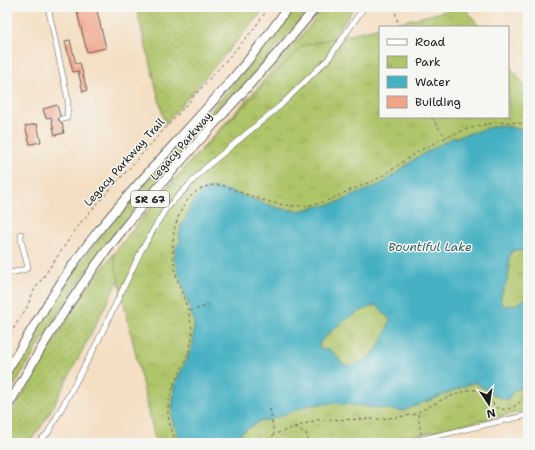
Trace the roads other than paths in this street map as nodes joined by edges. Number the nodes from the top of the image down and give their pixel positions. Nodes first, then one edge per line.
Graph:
1 (48, 7) edge
2 (288, 7) edge
3 (316, 7) edge
4 (364, 7) edge
5 (62, 119) dead end
6 (21, 234) dead end
7 (7, 274) edge
8 (7, 372) edge
9 (8, 402) edge
10 (528, 415) edge
11 (37, 443) edge
12 (405, 443) edge

1 - 5 street
2 - 8 highway, Legacy Parkway / SR 67
3 - 9 highway, Legacy Parkway / SR 67
4 - 11 street
6 - 7 street
10 - 12 street

